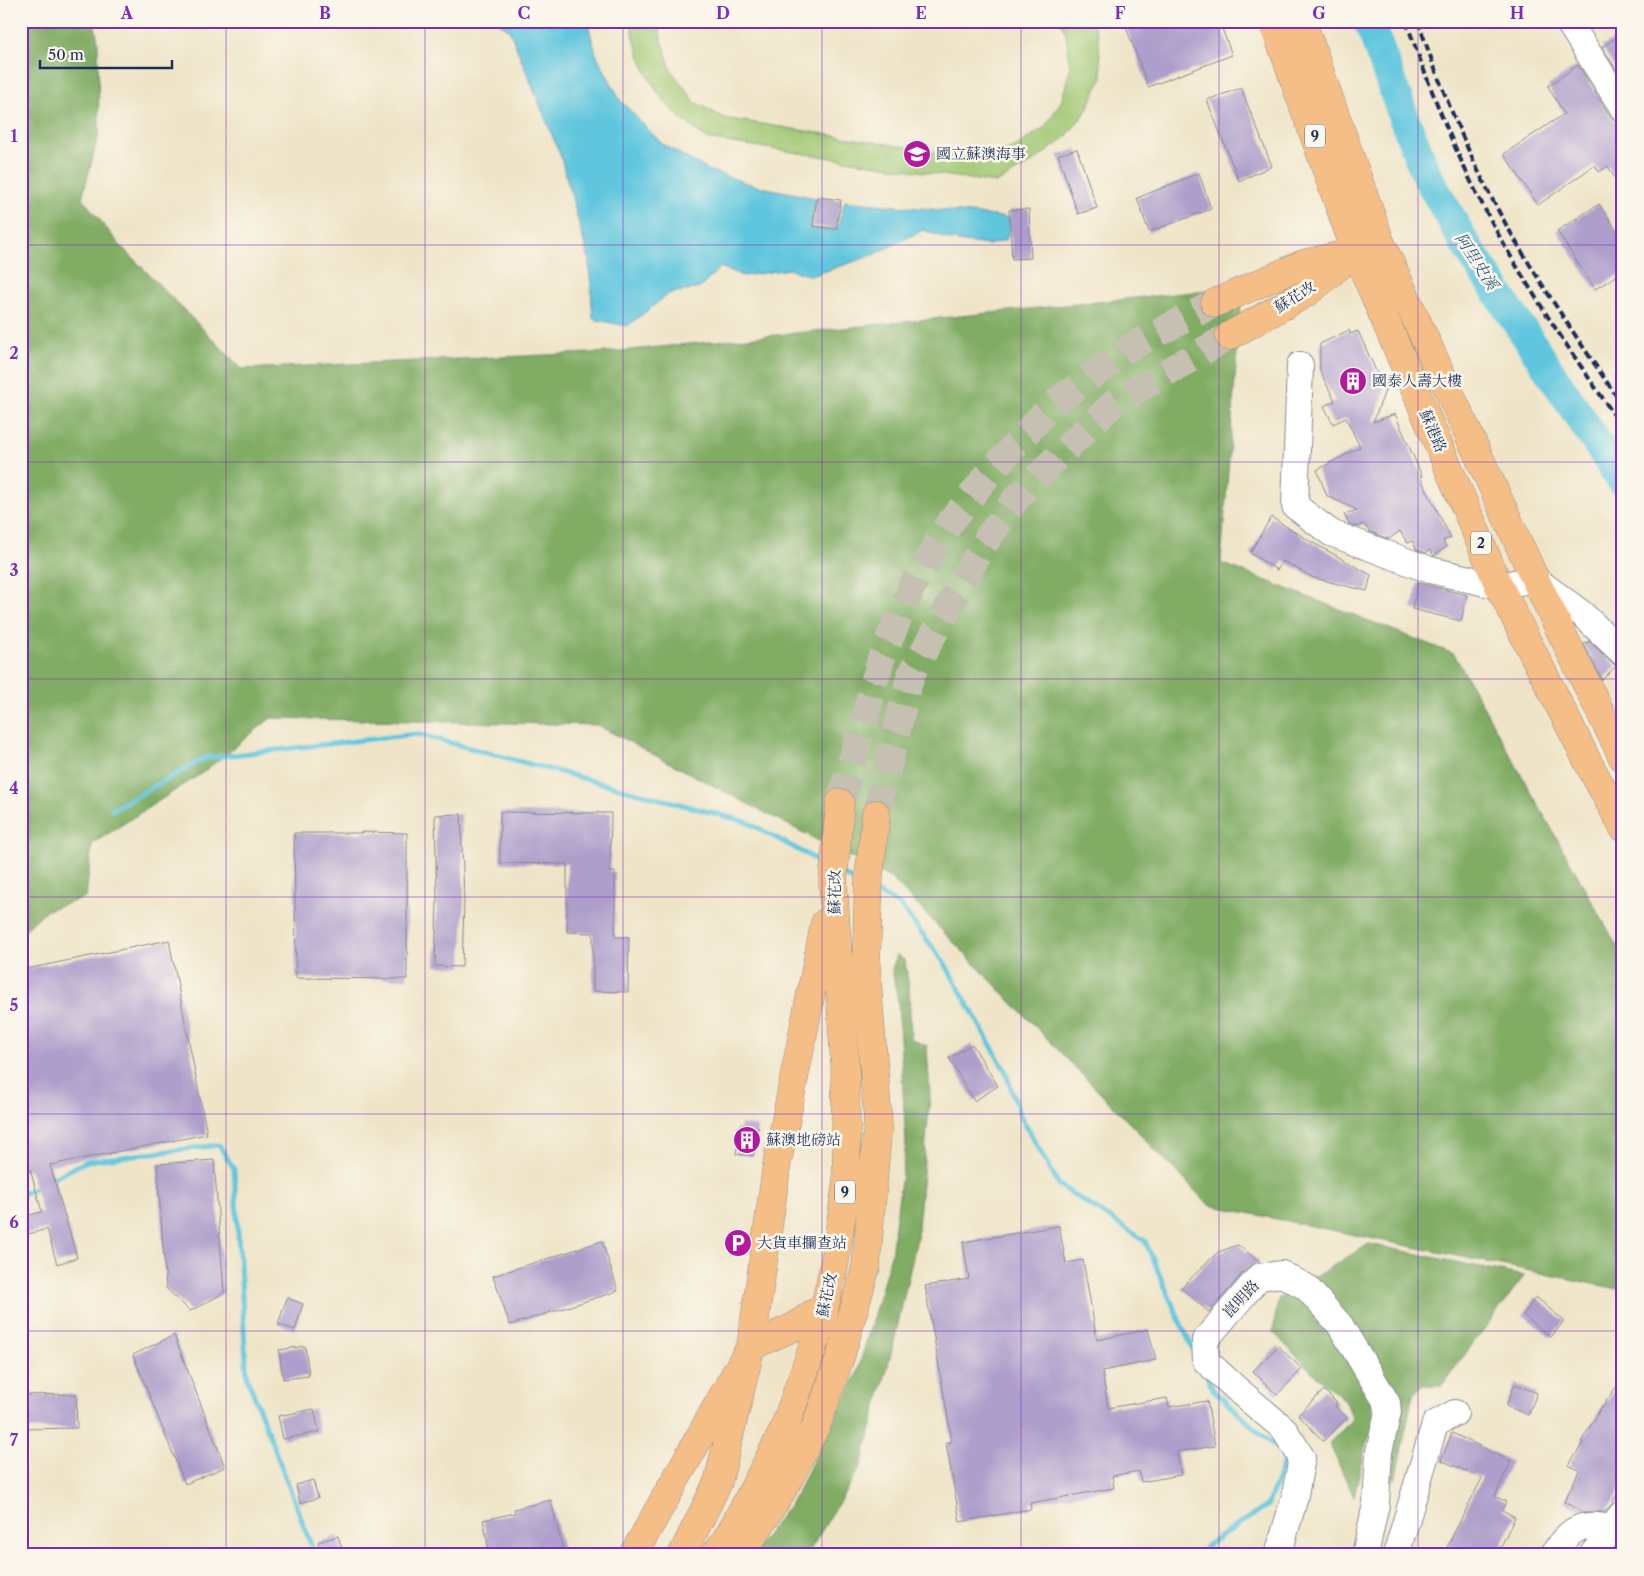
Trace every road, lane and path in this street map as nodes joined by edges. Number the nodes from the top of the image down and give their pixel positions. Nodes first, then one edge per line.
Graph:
1 (1273, 21) edge
2 (1302, 21) edge
3 (1568, 21) edge
4 (1623, 108) edge
5 (1368, 246) junction
6 (1215, 302) tunnel mouth
7 (1229, 336) tunnel mouth
8 (1300, 365) dead end
9 (1535, 579) junction
10 (1499, 586) junction
11 (1623, 652) edge
12 (1623, 758) edge
13 (840, 803) tunnel mouth
14 (876, 814) tunnel mouth
15 (1623, 827) edge
16 (834, 883) junction
17 (814, 1313) junction
18 (751, 1346) junction
19 (1455, 1413) dead end
20 (1620, 1524) edge
21 (736, 1543) edge
22 (632, 1555) edge
23 (682, 1555) edge
24 (715, 1555) edge
25 (1278, 1555) edge
26 (1365, 1555) edge
27 (1396, 1555) edge
28 (1553, 1555) edge
29 (1592, 1555) edge

1 - 5 main road, 蘇港路 / 9
2 - 5 main road, 蘇港路 / 9
3 - 4 street
5 - 6 main road, 蘇花改
5 - 7 main road, 蘇花改
5 - 9 main road, 蘇港路 / 2
5 - 10 main road, 蘇港路 / 2
8 - 10 street
9 - 10 street
9 - 11 street
9 - 12 main road, 蘇港路 / 2
10 - 15 main road, 蘇港路 / 2
13 - 16 main road, 蘇花改 / 9
14 - 21 main road, 蘇花改 / 9
16 - 17 main road
16 - 18 main road
16 - 21 main road, 蘇花改 / 9
17 - 18 main road
17 - 21 main road
18 - 22 main road
18 - 23 main road
19 - 27 street
20 - 28 street
20 - 29 street
21 - 24 main road, 蘇花改 / 9
25 - 26 street, 崑明路

